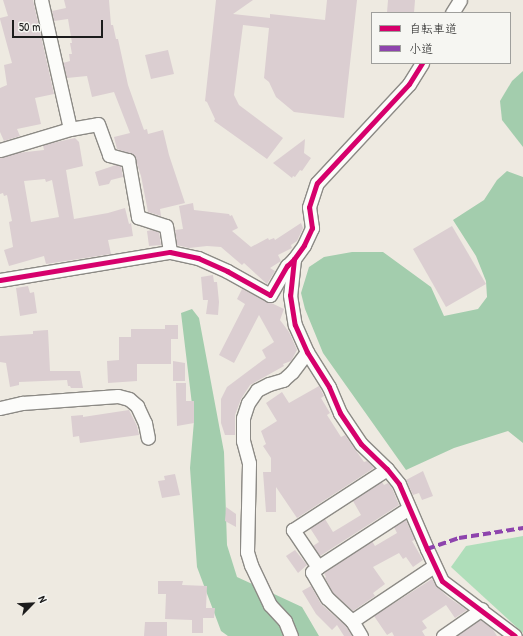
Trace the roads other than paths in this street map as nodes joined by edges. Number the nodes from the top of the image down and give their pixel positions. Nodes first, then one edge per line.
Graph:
1 (41, 0) edge
2 (460, 0) edge
3 (453, 12) edge
4 (421, 64) edge
5 (70, 129) junction
6 (0, 150) edge
7 (170, 252) junction
8 (294, 259) junction
9 (0, 280) edge
10 (307, 352) junction
11 (0, 408) edge
12 (148, 438) dead end
13 (387, 469) junction
14 (409, 508) junction
15 (434, 566) junction
16 (318, 567) junction
17 (482, 609) junction
18 (352, 621) junction
19 (291, 636) edge
20 (362, 636) edge
21 (443, 636) edge
22 (515, 636) edge

1 - 5 street
2 - 3 street
4 - 8 street
5 - 6 street
5 - 7 street
7 - 8 street
7 - 9 street
8 - 10 street
10 - 13 street
10 - 19 street
11 - 12 street
13 - 14 street
13 - 16 street
14 - 15 street
14 - 16 street
15 - 17 street
15 - 18 street
16 - 18 street
17 - 21 street
17 - 22 street
18 - 20 street

